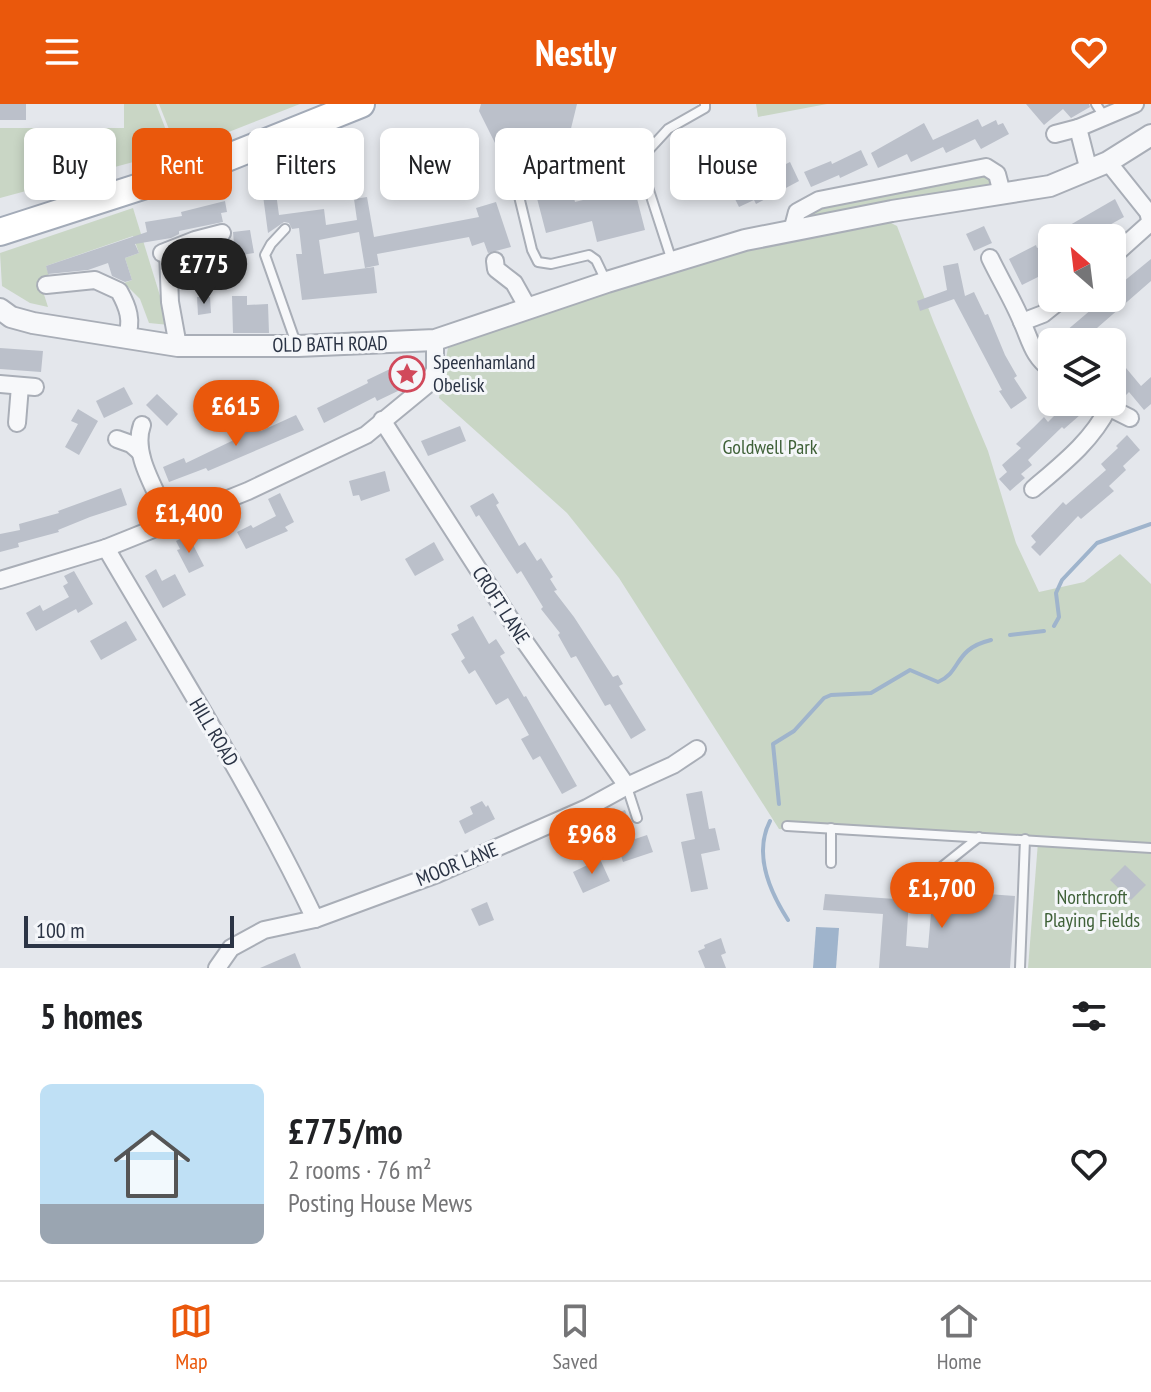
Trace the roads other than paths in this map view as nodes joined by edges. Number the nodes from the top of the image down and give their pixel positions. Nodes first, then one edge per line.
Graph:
1 (361, 104) edge
2 (705, 104) edge
3 (1096, 104) edge
4 (1135, 104) edge
5 (1105, 119) junction
6 (1078, 128) junction
7 (1055, 134) dead end
8 (1151, 135) edge
9 (1098, 166) junction
10 (1002, 193) junction
11 (520, 200) edge
12 (1151, 222) edge
13 (285, 229) dead end
14 (792, 231) junction
15 (0, 232) edge
16 (222, 233) dead end
17 (1126, 244) edge
18 (990, 258) dead end
19 (495, 261) dead end
20 (672, 262) junction
21 (607, 282) junction
22 (46, 285) dead end
23 (528, 308) junction
24 (0, 309) edge
25 (1046, 312) edge
26 (1022, 322) junction
27 (126, 338) junction
28 (435, 340) junction
29 (178, 346) junction
30 (298, 346) junction
31 (1038, 359) edge
32 (0, 384) edge
33 (1100, 416) edge
34 (1126, 416) edge
35 (1130, 418) dead end
36 (382, 420) junction
37 (17, 423) dead end
38 (142, 425) dead end
39 (117, 439) dead end
40 (139, 451) junction
41 (1033, 489) dead end
42 (169, 521) junction
43 (106, 548) junction
44 (0, 580) edge
45 (697, 749) dead end
46 (627, 786) junction
47 (637, 818) dead end
48 (787, 826) dead end
49 (831, 828) junction
50 (980, 837) junction
51 (1025, 839) junction
52 (1151, 848) edge
53 (831, 863) dead end
54 (939, 869) dead end
55 (315, 919) junction
56 (217, 968) edge
57 (1020, 968) edge

1 - 15 main road
2 - 20 lane
3 - 5 lane
4 - 5 street
5 - 6 street
6 - 7 street
6 - 9 street
8 - 9 street, OLD BATH ROAD
9 - 10 street, OLD BATH ROAD
9 - 12 street
10 - 14 street, OLD BATH ROAD
10 - 14 street
11 - 21 lane
12 - 17 street
13 - 30 lane
14 - 20 street, OLD BATH ROAD
16 - 29 street
18 - 26 street
19 - 23 street
20 - 21 street, OLD BATH ROAD
21 - 23 street, OLD BATH ROAD
22 - 27 street
23 - 28 street, OLD BATH ROAD
24 - 27 street, OLD BATH ROAD
25 - 26 street
26 - 31 street
27 - 29 street, OLD BATH ROAD
28 - 30 street, OLD BATH ROAD
28 - 36 street
29 - 30 street, OLD BATH ROAD
32 - 37 street
33 - 41 street
34 - 35 street
36 - 42 street
36 - 46 street, CROFT LANE
38 - 40 street
39 - 40 street
40 - 42 street
42 - 43 street
43 - 44 street
43 - 55 street, HILL ROAD
45 - 46 street, MOOR LANE
46 - 47 lane
46 - 55 street, MOOR LANE
48 - 49 lane
49 - 50 lane
49 - 53 lane
50 - 51 lane
50 - 54 lane
51 - 52 lane
51 - 57 lane
55 - 56 street, MOOR LANE

